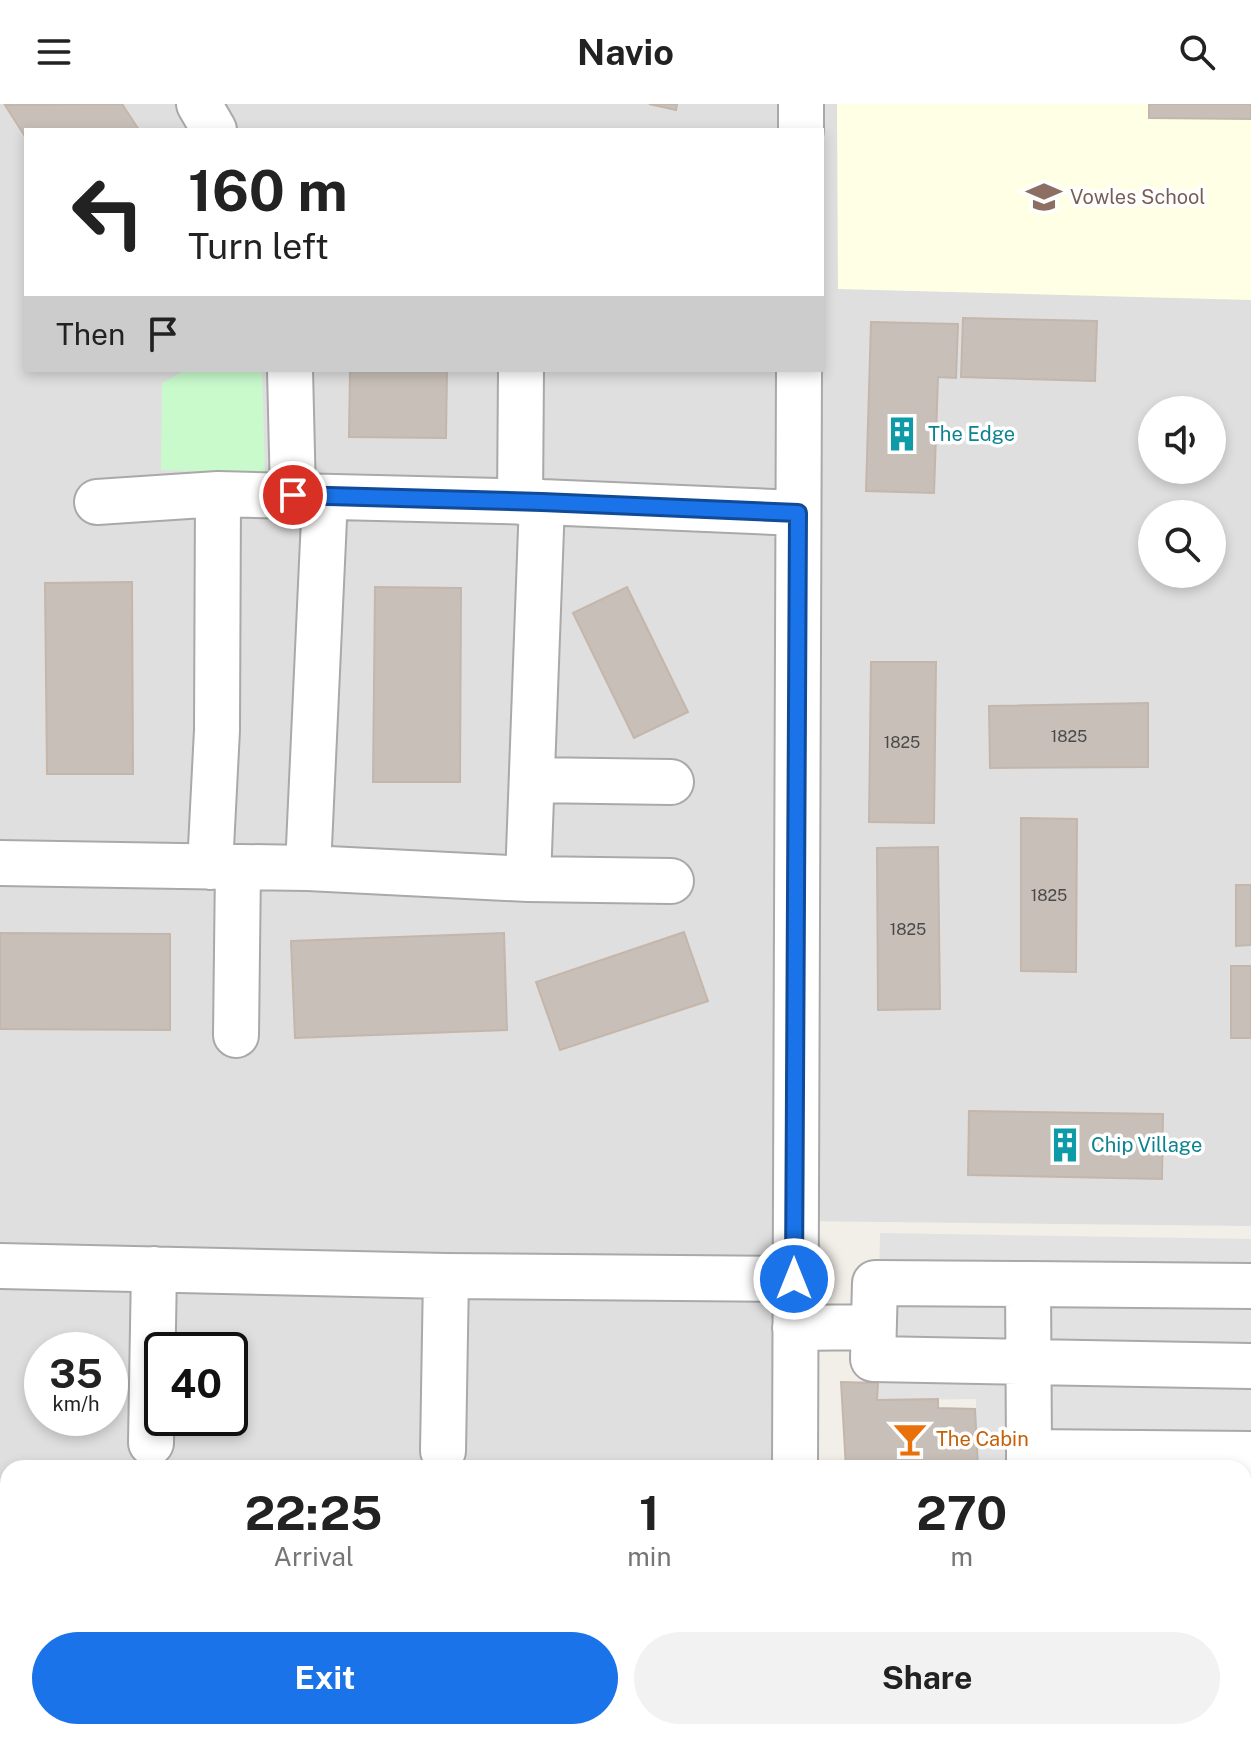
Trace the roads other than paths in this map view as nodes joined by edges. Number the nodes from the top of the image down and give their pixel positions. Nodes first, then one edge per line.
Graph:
1 (199, 104) edge
2 (801, 104) edge
3 (213, 128) edge
4 (801, 128) edge
5 (290, 372) edge
6 (521, 372) edge
7 (799, 372) edge
8 (218, 494) junction
9 (309, 496) junction
10 (97, 502) dead end
11 (531, 502) junction
12 (798, 513) junction
13 (532, 780) junction
14 (671, 782) dead end
15 (0, 863) edge
16 (224, 867) junction
17 (308, 868) junction
18 (528, 879) junction
19 (671, 881) dead end
20 (236, 1035) dead end
21 (0, 1266) edge
22 (154, 1269) junction
23 (446, 1276) junction
24 (794, 1279) junction
25 (1028, 1284) junction
26 (1251, 1286) edge
27 (873, 1327) junction
28 (795, 1328) junction
29 (1028, 1362) junction
30 (1251, 1366) edge
31 (151, 1443) dead end
32 (443, 1451) dead end
33 (1251, 1454) edge
34 (795, 1460) edge
35 (1029, 1460) edge

1 - 3 street
2 - 4 street
5 - 9 street
6 - 11 street
7 - 12 street
8 - 9 street
8 - 10 street
8 - 16 street
9 - 11 street
9 - 17 street
11 - 12 street
11 - 13 street
12 - 24 street
13 - 14 street
13 - 18 street
15 - 16 street
16 - 17 street
16 - 20 street
17 - 18 street
18 - 19 street
21 - 22 street
22 - 23 street
22 - 31 street
23 - 24 street
23 - 32 street
24 - 28 street
25 - 26 street
25 - 27 street
25 - 29 street
27 - 28 street
27 - 29 street
28 - 34 street
29 - 30 street
29 - 35 street
33 - 35 street

